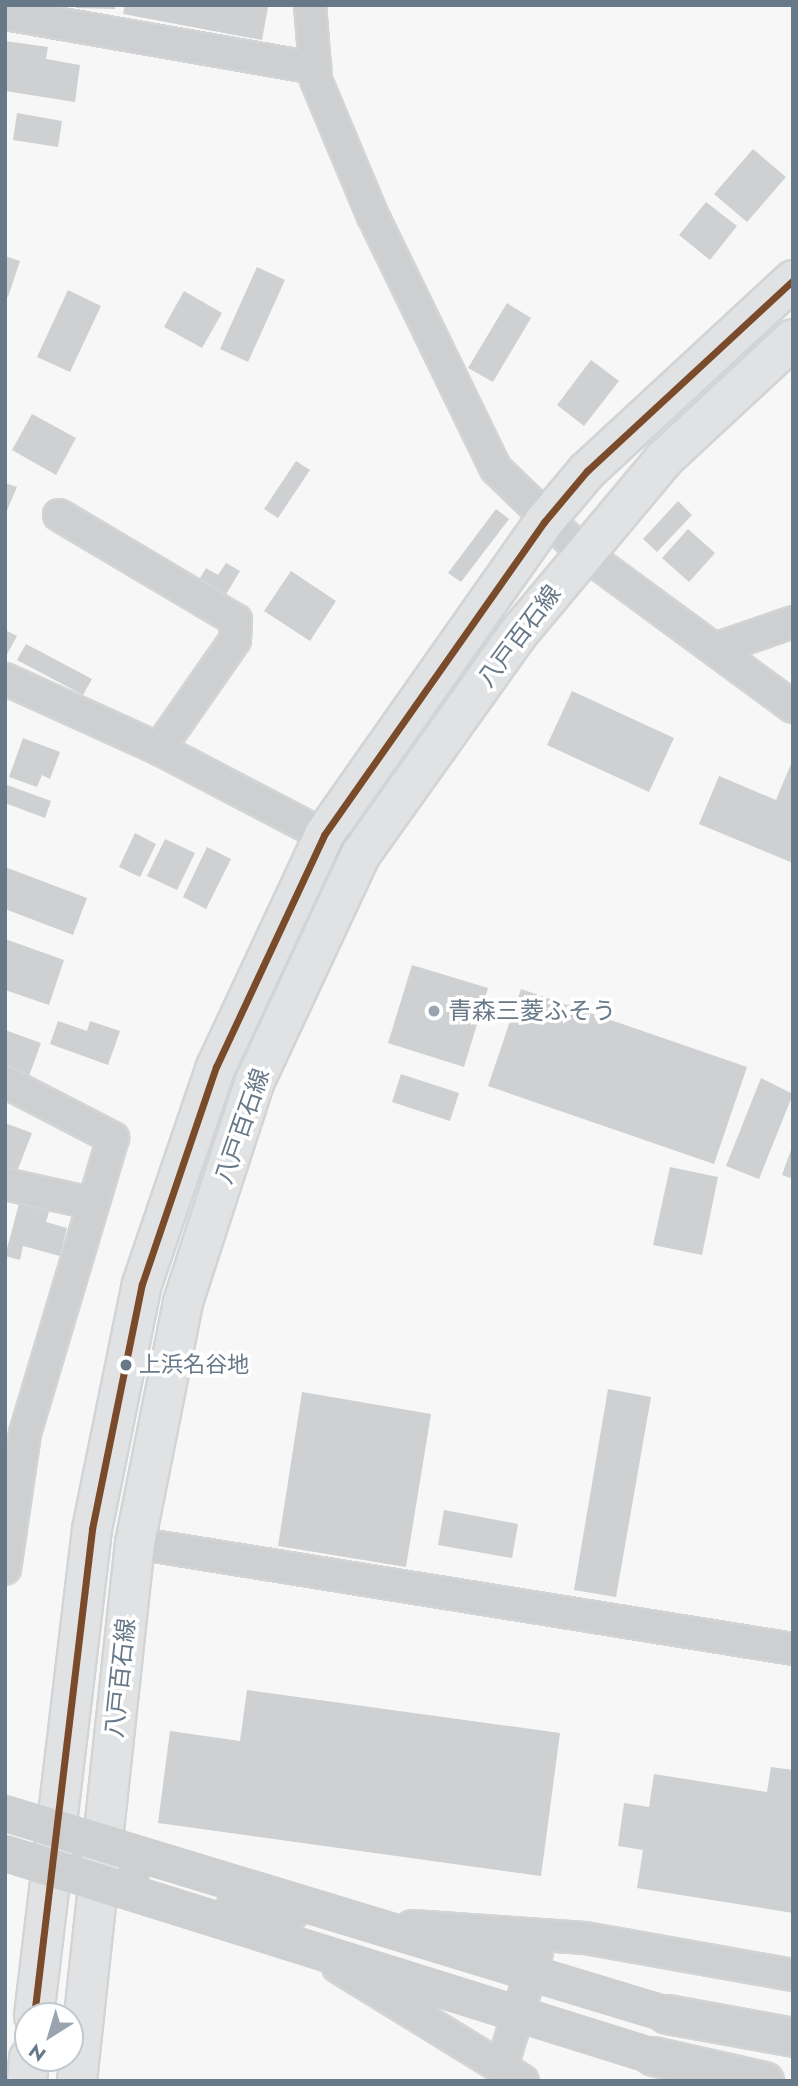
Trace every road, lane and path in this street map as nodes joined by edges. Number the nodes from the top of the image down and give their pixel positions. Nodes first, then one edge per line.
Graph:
1 (310, 5) edge
2 (5, 14) edge
3 (315, 68) junction
4 (793, 280) edge
5 (793, 339) edge
6 (59, 515) dead end
7 (544, 522) junction
8 (582, 552) junction
9 (793, 622) edge
10 (715, 649) junction
11 (5, 679) edge
12 (793, 708) edge
13 (159, 749) junction
14 (324, 835) junction
15 (361, 854) junction
16 (5, 1082) edge
17 (5, 1184) edge
18 (91, 1203) junction
19 (135, 1544) junction
20 (5, 1569) edge
21 (793, 1649) edge
22 (5, 1814) edge
23 (53, 1847) junction
24 (5, 1850) edge
25 (103, 1865) junction
26 (233, 1905) junction
27 (542, 1936) junction
28 (793, 1975) edge
29 (36, 2002) edge
30 (793, 2037) edge
31 (512, 2075) edge
32 (77, 2081) edge
33 (764, 2081) edge

1 - 3 street
2 - 3 street
3 - 7 street
4 - 7 main road, 八戸百石線
5 - 8 main road, 八戸百石線
6 - 13 street
7 - 8 street
7 - 14 main road, 八戸百石線
8 - 10 street
8 - 15 main road, 八戸百石線
9 - 10 street
10 - 12 street
11 - 13 street
13 - 14 street
14 - 15 street
14 - 23 main road, 八戸百石線
15 - 19 main road, 八戸百石線
16 - 18 street
17 - 18 street
18 - 20 street
19 - 21 street
19 - 25 main road, 八戸百石線
22 - 23 street
22 - 30 street, bridge
23 - 24 street
23 - 25 street
23 - 29 main road, 八戸百石線
24 - 33 street, bridge
25 - 26 street
25 - 32 main road, 八戸百石線
26 - 27 street
26 - 31 street
27 - 28 street
27 - 31 street

